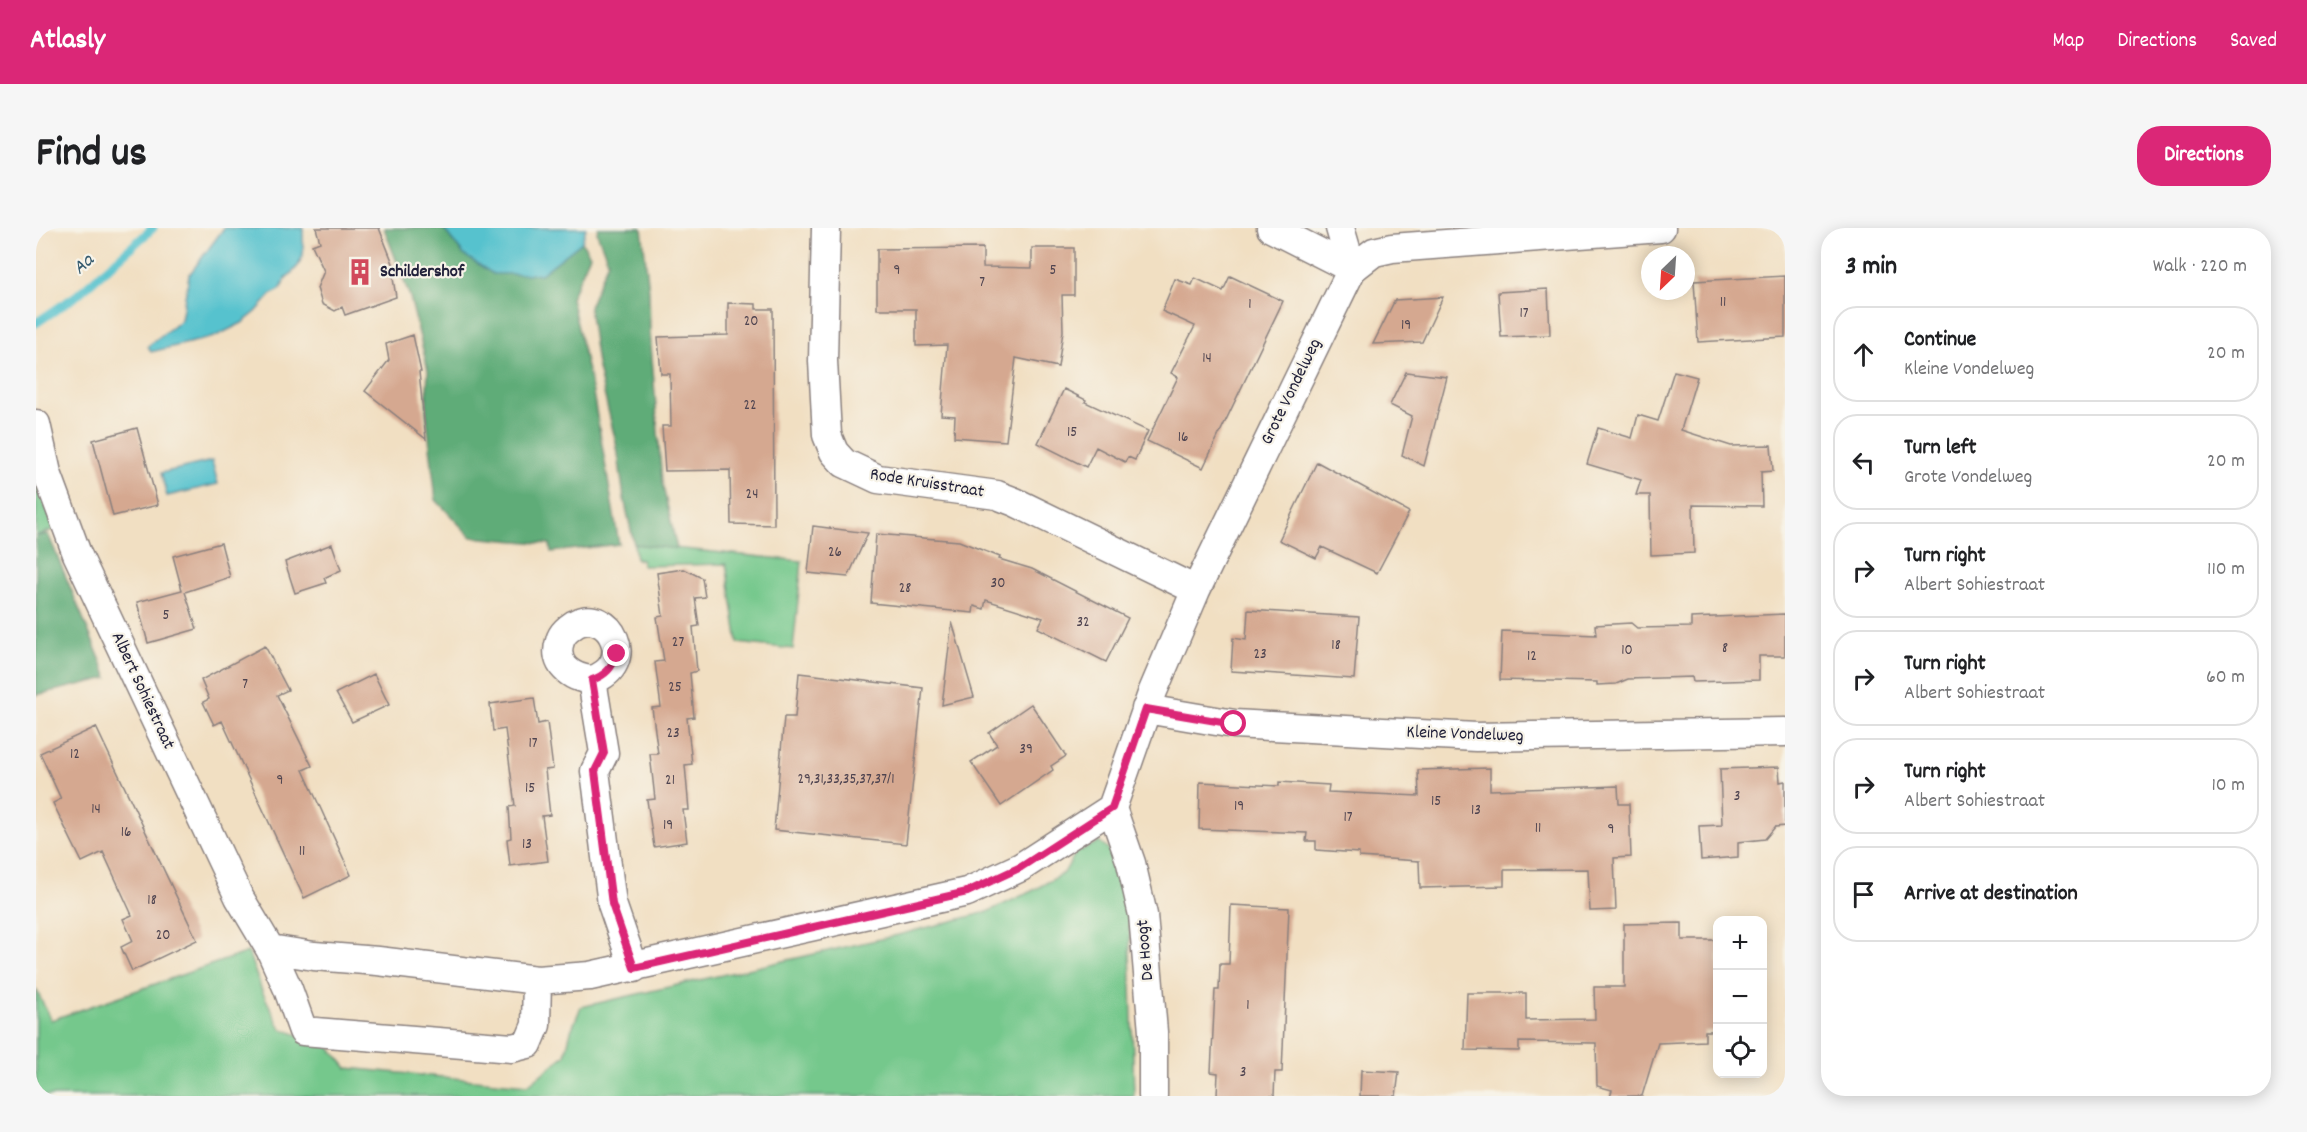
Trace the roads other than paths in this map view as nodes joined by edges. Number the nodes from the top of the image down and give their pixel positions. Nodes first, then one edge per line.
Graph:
1 (826, 228) edge
2 (1271, 228) edge
3 (1340, 228) edge
4 (1661, 228) edge
5 (1600, 230) edge
6 (1352, 269) junction
7 (36, 424) edge
8 (1196, 590) junction
9 (592, 680) dead end
10 (1146, 709) junction
11 (1785, 732) edge
12 (1112, 808) junction
13 (270, 949) junction
14 (634, 968) junction
15 (537, 980) junction
16 (1153, 1096) edge

1 - 8 street, Rode Kruisstraat
2 - 6 street
3 - 6 street
4 - 5 street, Grote Vondelweg
5 - 6 street, Grote Vondelweg
6 - 8 street, Grote Vondelweg
7 - 13 street, Albert Sohiestraat
8 - 10 street, Grote Vondelweg
9 - 14 street
10 - 11 street, Kleine Vondelweg
10 - 12 street, Grote Vondelweg
12 - 14 street
12 - 16 street, De Hoogt
13 - 15 street
13 - 15 street, Albert Sohiestraat
14 - 15 street

